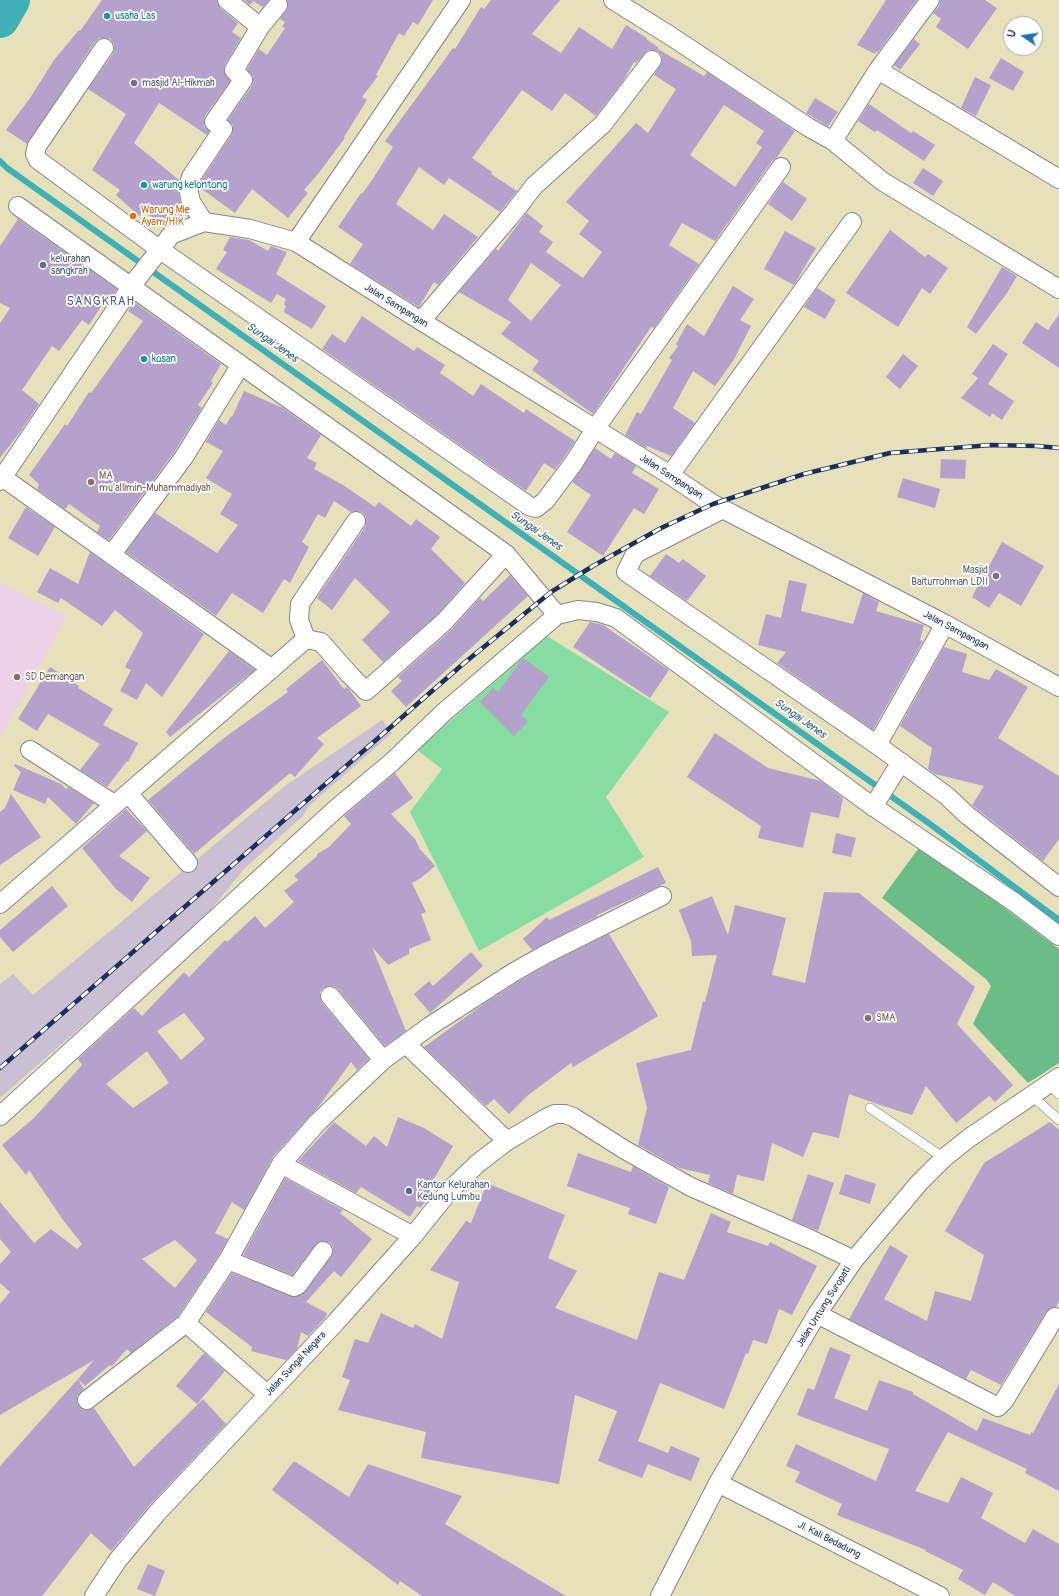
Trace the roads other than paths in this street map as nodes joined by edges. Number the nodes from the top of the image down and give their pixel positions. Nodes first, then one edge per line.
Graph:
1 (227, 0) edge
2 (461, 0) edge
3 (612, 0) edge
4 (930, 0) edge
5 (278, 5) dead end
6 (260, 27) junction
7 (104, 48) dead end
8 (652, 60) dead end
9 (878, 70) junction
10 (833, 141) junction
11 (781, 167) dead end
12 (1059, 179) edge
13 (18, 206) dead end
14 (204, 222) junction
15 (852, 222) dead end
16 (296, 242) junction
17 (157, 253) junction
18 (132, 285) junction
19 (1059, 288) edge
20 (421, 321) junction
21 (240, 366) junction
22 (595, 429) junction
23 (670, 475) junction
24 (1, 479) edge
25 (723, 510) junction
26 (356, 521) dead end
27 (112, 554) junction
28 (506, 554) junction
29 (557, 614) junction
30 (945, 624) junction
31 (306, 639) junction
32 (272, 669) junction
33 (1059, 687) edge
34 (877, 745) junction
35 (30, 750) dead end
36 (901, 762) junction
37 (128, 793) junction
38 (875, 803) junction
39 (114, 804) junction
40 (188, 863) dead end
41 (1059, 887) edge
42 (662, 896) dead end
43 (0, 904) edge
44 (1059, 936) edge
45 (330, 996) dead end
46 (406, 1044) junction
47 (383, 1060) junction
48 (1056, 1085) edge
49 (1031, 1095) junction
50 (870, 1108) dead end
51 (0, 1116) edge
52 (1059, 1120) edge
53 (507, 1141) junction
54 (944, 1158) junction
55 (281, 1164) junction
56 (413, 1236) junction
57 (324, 1251) dead end
58 (228, 1260) junction
59 (854, 1260) junction
60 (817, 1314) junction
61 (1055, 1317) dead end
62 (186, 1324) junction
63 (268, 1395) junction
64 (87, 1400) dead end
65 (718, 1484) junction
66 (94, 1596) edge
67 (660, 1596) edge
68 (940, 1596) edge

1 - 6 street
2 - 16 street
3 - 10 street
4 - 9 street
5 - 6 street
6 - 14 street
7 - 17 street
8 - 20 street
9 - 10 street
9 - 12 street
10 - 19 street
11 - 22 street
13 - 18 street
14 - 16 street, Jalan Sampangan
14 - 17 street
15 - 23 street
16 - 20 street, Jalan Sampangan
17 - 18 street
17 - 22 street
18 - 21 street
18 - 24 street
20 - 22 street, Jalan Sampangan
21 - 27 street
21 - 28 street
22 - 23 street, Jalan Sampangan
23 - 25 street, Jalan Sampangan
24 - 27 street
25 - 30 street, Jalan Sampangan
25 - 34 street
26 - 31 street
27 - 32 street
28 - 29 street
28 - 31 street
29 - 38 street
29 - 51 street
30 - 33 street, Jalan Sampangan
30 - 34 street
31 - 32 street
32 - 37 street
34 - 36 street
35 - 39 street
36 - 38 street
36 - 41 street
37 - 39 street
37 - 40 street
38 - 44 street
39 - 43 street
42 - 46 street
45 - 47 street
46 - 47 street
46 - 53 street
47 - 55 street
48 - 49 street, Jalan Untung Suropati
49 - 52 lane
49 - 54 street, Jalan Untung Suropati
50 - 54 lane
53 - 56 street, Jalan Sungai Negara
53 - 59 street, Jalan Sungai Negara
54 - 59 street, Jalan Untung Suropati
55 - 56 street
55 - 58 street
56 - 63 street, Jalan Sungai Negara
57 - 58 street
58 - 62 street
59 - 60 street, Jalan Untung Suropati
60 - 61 street
60 - 65 street, Jalan Untung Suropati
62 - 63 street
62 - 64 street
63 - 66 street, Jalan Sungai Negara
65 - 67 street, Jalan Untung Suropati
65 - 68 street, Jl. Kali Bedadung

